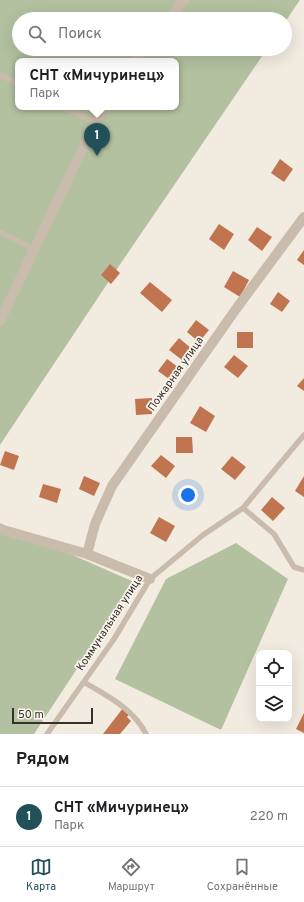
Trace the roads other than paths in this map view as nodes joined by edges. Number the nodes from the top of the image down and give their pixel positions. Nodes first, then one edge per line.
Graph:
1 (184, 0) edge
2 (175, 12) edge
3 (0, 75) edge
4 (15, 82) edge
5 (70, 110) edge
6 (102, 110) edge
7 (95, 122) junction
8 (304, 217) edge
9 (0, 232) edge
10 (34, 249) junction
11 (0, 321) edge
12 (304, 435) edge
13 (243, 508) junction
14 (0, 529) edge
15 (87, 554) junction
16 (304, 570) edge
17 (150, 579) junction
18 (84, 682) junction
19 (47, 734) edge
20 (146, 734) edge

1 - 2 street
3 - 4 lane
5 - 7 lane
6 - 7 street
7 - 10 street
8 - 15 street, Пожарная улица
9 - 10 lane
10 - 11 street
12 - 13 lane, Коммунальная улица
13 - 16 lane
13 - 17 lane, Коммунальная улица
14 - 15 street
15 - 17 street
17 - 18 lane, Коммунальная улица
18 - 19 lane, Коммунальная улица
18 - 20 lane

